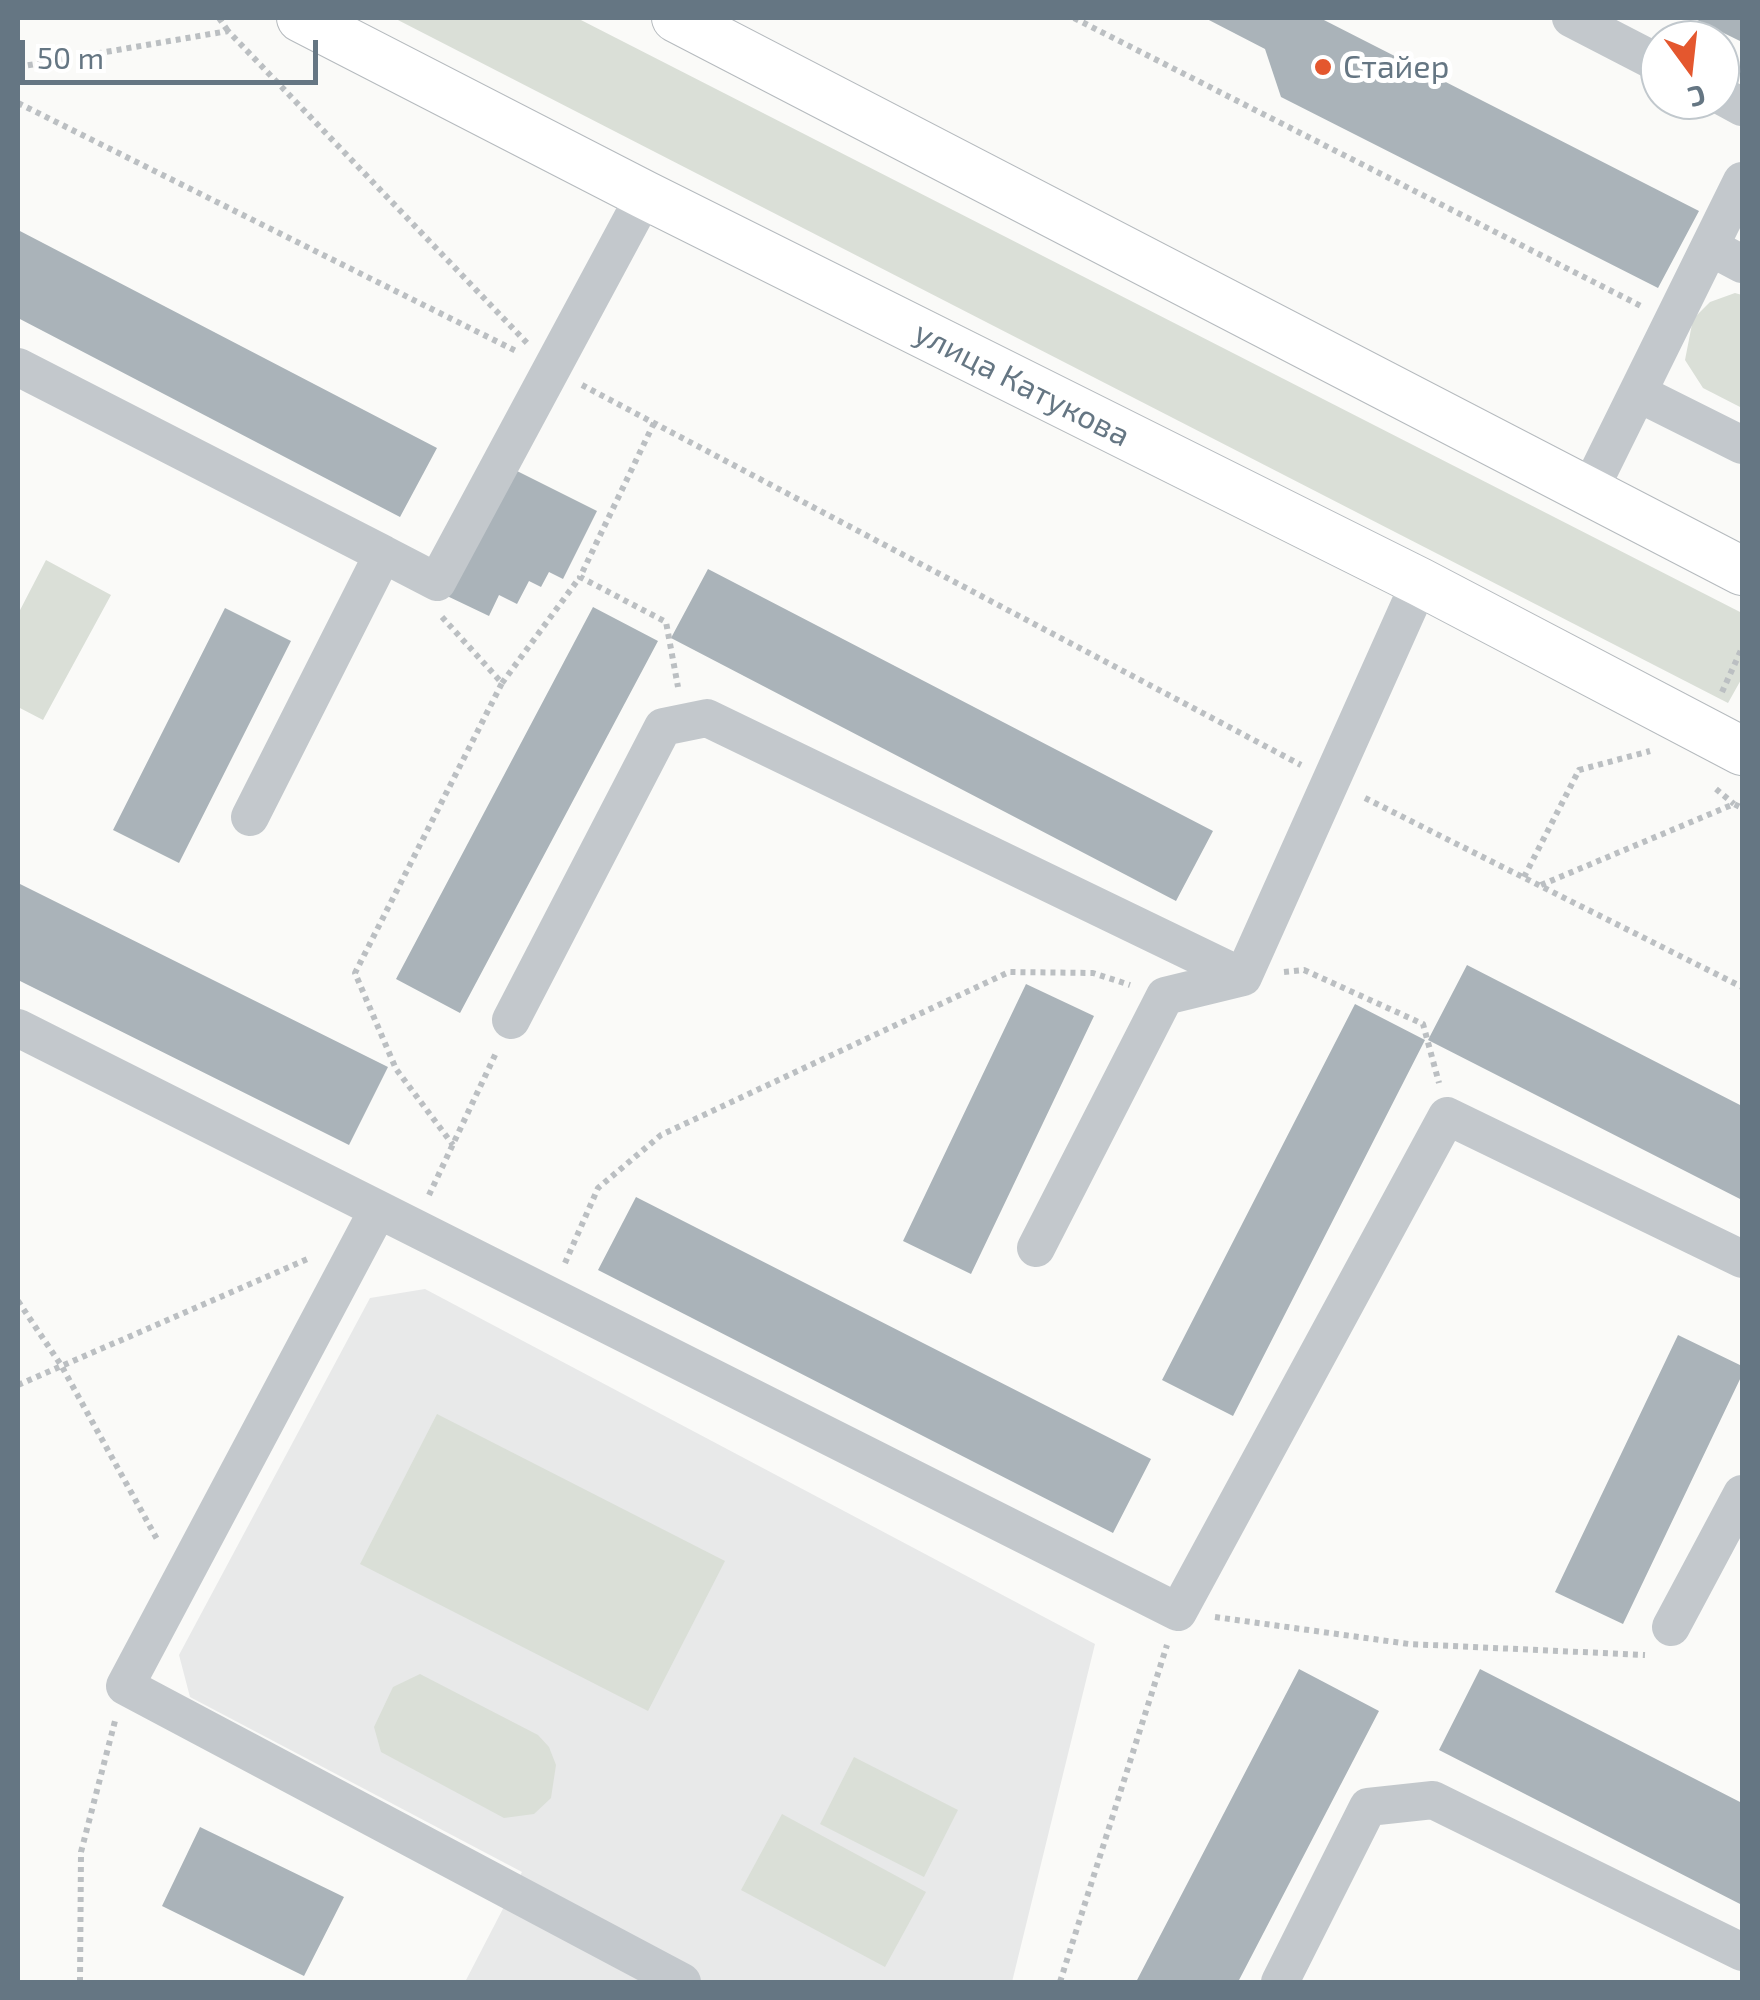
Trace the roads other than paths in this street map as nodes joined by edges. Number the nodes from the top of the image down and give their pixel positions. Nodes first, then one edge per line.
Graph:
1 (301, 18) edge
2 (676, 18) edge
3 (1571, 18) edge
4 (1640, 54) edge
5 (1742, 182) edge
6 (645, 195) junction
7 (1726, 255) edge
8 (18, 368) edge
9 (1638, 393) junction
10 (1742, 445) edge
11 (1589, 491) junction
12 (383, 554) junction
13 (1742, 571) edge
14 (1420, 582) junction
15 (1742, 751) edge
16 (250, 817) dead end
17 (1243, 977) junction
18 (511, 1020) road end
19 (18, 1028) edge
20 (371, 1222) junction
21 (1036, 1248) dead end
22 (1742, 1260) edge
23 (1742, 1494) edge
24 (1671, 1627) road end
25 (1742, 1952) edge
26 (682, 1982) edge
27 (1280, 1982) edge

1 - 6 main road, улица Катукова
2 - 11 main road
3 - 4 street
5 - 7 street
6 - 12 street
6 - 14 main road, улица Катукова
7 - 9 street
8 - 12 street
9 - 10 street
9 - 11 street
11 - 13 main road
12 - 16 street
14 - 15 main road, улица Катукова
14 - 17 street
17 - 18 street
17 - 21 street
19 - 20 street
20 - 22 street
20 - 26 street
23 - 24 street
25 - 27 street

